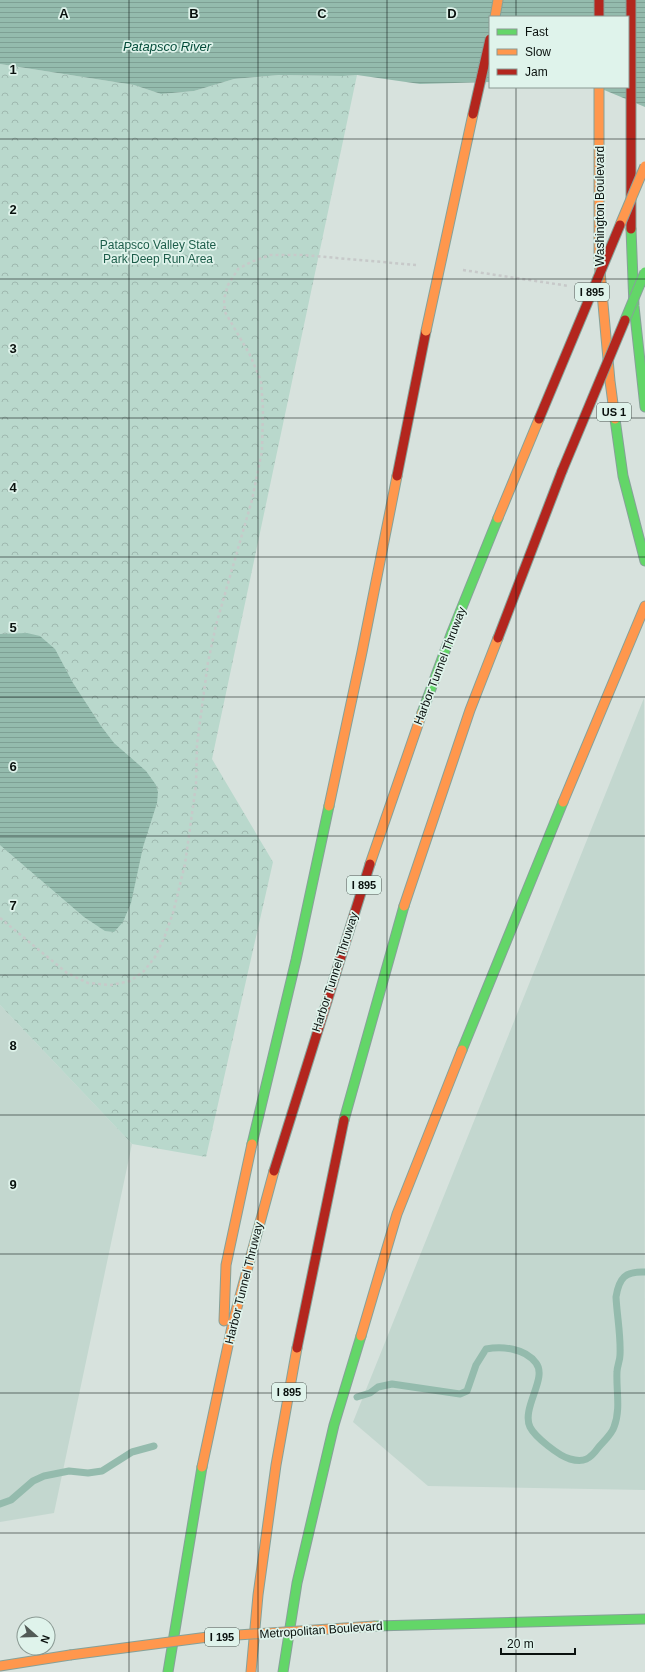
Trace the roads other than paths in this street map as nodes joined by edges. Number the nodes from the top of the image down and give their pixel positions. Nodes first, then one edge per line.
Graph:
1 (498, 0) edge
2 (599, 0) edge
3 (631, 0) edge
4 (495, 16) edge
5 (599, 16) edge
6 (489, 44) edge
7 (599, 88) edge
8 (645, 166) edge
9 (645, 272) edge
10 (645, 407) edge
11 (645, 561) edge
12 (645, 606) edge
13 (224, 1362) junction
14 (645, 1619) edge
15 (0, 1666) edge
16 (168, 1672) edge
17 (251, 1672) edge
18 (283, 1672) edge

1 - 4 main road
2 - 5 main road
3 - 10 main road, US 1, bridge
6 - 13 main road, bridge
7 - 11 main road, Washington Boulevard / US 1
8 - 13 main road, Harbor Tunnel Thruway / I 895, bridge
9 - 17 main road, I 895, bridge
12 - 18 main road
13 - 16 main road, Harbor Tunnel Thruway / I 895
14 - 15 main road, Metropolitan Boulevard / I 195, bridge

